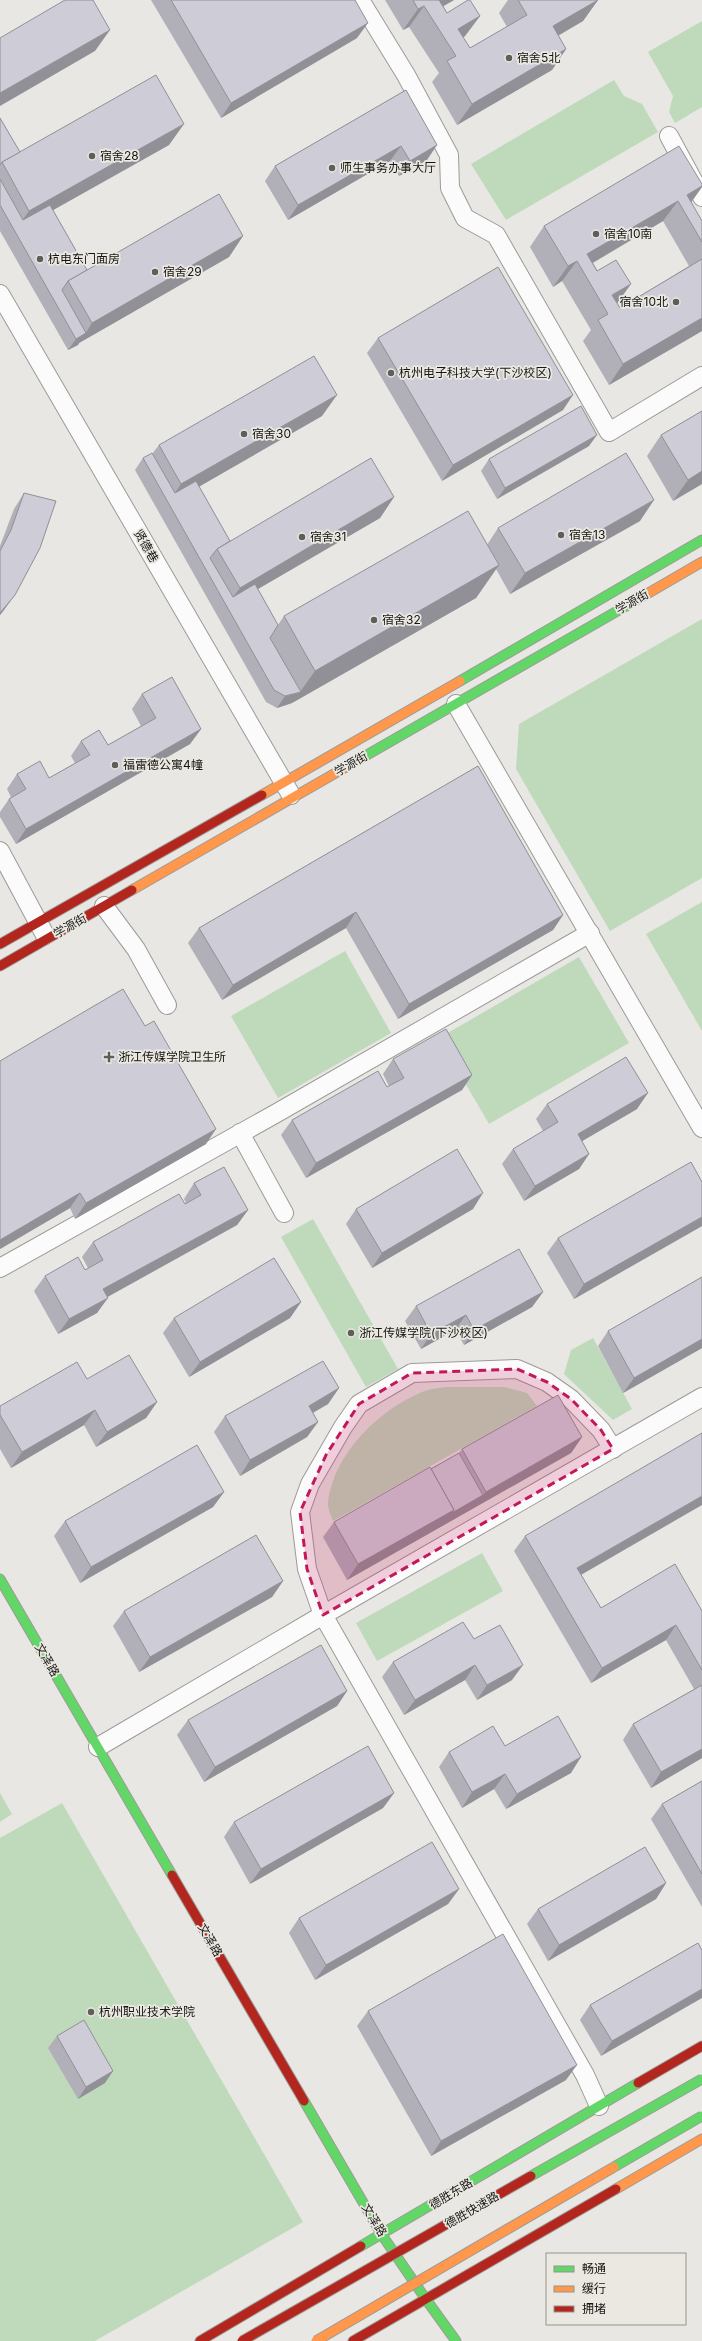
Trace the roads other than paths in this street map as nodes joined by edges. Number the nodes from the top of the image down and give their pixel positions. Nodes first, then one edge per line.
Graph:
1 (360, 0) edge
2 (669, 136) dead end
3 (702, 197) edge
4 (0, 294) edge
5 (702, 376) edge
6 (702, 540) edge
7 (702, 562) edge
8 (456, 704) junction
9 (288, 790) junction
10 (0, 851) edge
11 (104, 906) junction
12 (39, 922) junction
13 (590, 933) junction
14 (48, 939) junction
15 (0, 944) edge
16 (0, 966) edge
17 (167, 1005) dead end
18 (702, 1128) edge
19 (240, 1133) junction
20 (284, 1213) dead end
21 (0, 1268) edge
22 (702, 1397) edge
23 (613, 1449) junction
24 (0, 1580) edge
25 (323, 1615) junction
26 (98, 1748) junction
27 (702, 2046) edge
28 (702, 2079) edge
29 (599, 2106) junction
30 (702, 2116) edge
31 (702, 2139) edge
32 (382, 2235) junction
33 (424, 2298) junction
34 (200, 2341) edge
35 (242, 2341) edge
36 (316, 2341) edge
37 (352, 2341) edge
38 (456, 2341) edge

1 - 5 street
2 - 3 street
4 - 9 street, 贤德巷
6 - 9 main road, 学源街
7 - 8 main road, 学源街
8 - 9 main road, 学源街
8 - 13 street
9 - 11 main road, 学源街
9 - 12 main road, 学源街
10 - 12 street
11 - 14 main road, 学源街
11 - 17 street
12 - 14 street
12 - 15 main road, 学源街
13 - 18 street
13 - 19 street
14 - 16 main road, 学源街
19 - 20 street
19 - 21 street
22 - 23 street
23 - 25 street
23 - 25 street
24 - 26 main road, 文泽路
25 - 26 street
25 - 29 street
26 - 32 main road, 文泽路
27 - 29 main road, 德胜东路
28 - 35 main road, 德胜快速路, bridge
29 - 32 main road, 德胜东路
30 - 36 main road, bridge
31 - 33 main road
32 - 33 main road, 文泽路
32 - 34 main road, 德胜东路
33 - 37 main road
33 - 38 main road, 文泽路

